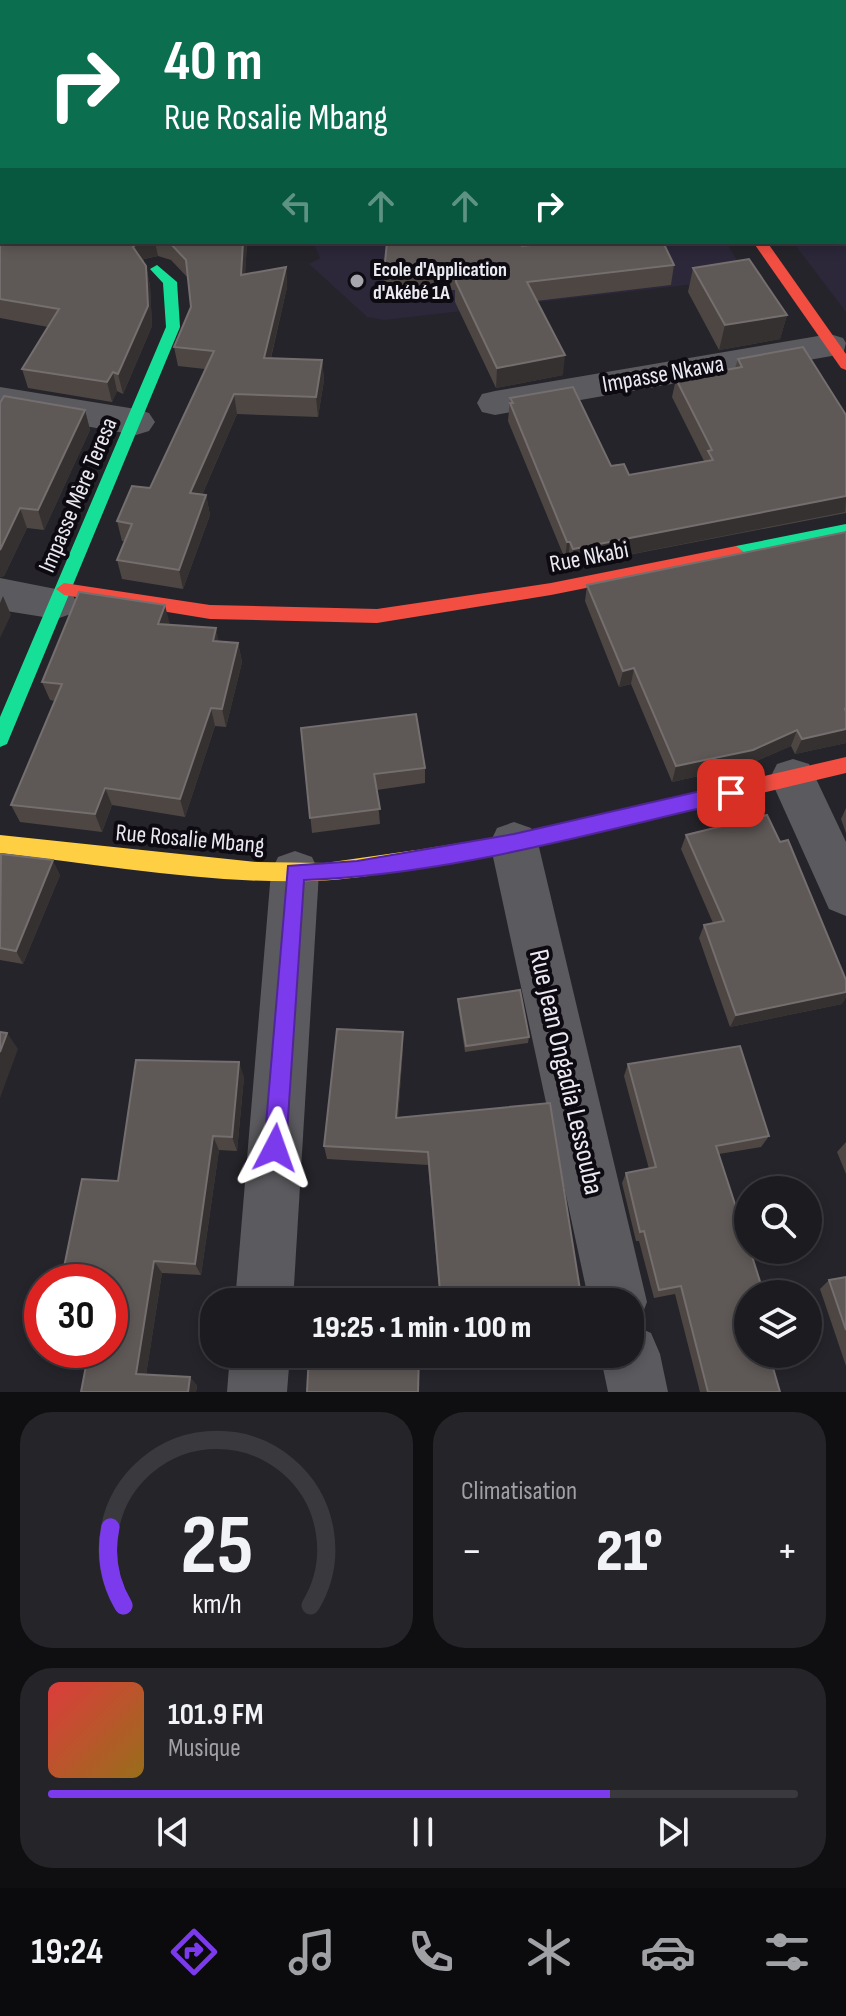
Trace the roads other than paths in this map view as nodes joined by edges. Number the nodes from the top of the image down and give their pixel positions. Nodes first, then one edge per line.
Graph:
1 (761, 244) edge
2 (157, 269) dead end
3 (838, 356) edge
4 (0, 399) edge
5 (495, 403) dead end
6 (136, 422) junction
7 (846, 530) edge
8 (0, 594) edge
9 (60, 596) junction
10 (0, 739) edge
11 (846, 765) edge
12 (793, 778) junction
13 (514, 843) junction
14 (0, 844) edge
15 (295, 872) junction
16 (846, 894) edge
17 (265, 1288) edge
18 (615, 1288) edge
19 (259, 1368) edge
20 (633, 1368) edge
21 (257, 1392) edge
22 (638, 1392) edge

1 - 3 street
2 - 6 street, Impasse Mère Teresa
3 - 5 street, Impasse Nkawa
4 - 6 street
6 - 9 street, Impasse Mère Teresa
7 - 9 street, Rue Nkabi
8 - 9 street
9 - 10 street, Impasse Mère Teresa
11 - 12 street, Rue Rosalie Mbang
12 - 13 street, Rue Rosalie Mbang
12 - 16 street
13 - 15 street, Rue Rosalie Mbang
13 - 18 street, Rue Jean Ongadia Lessouba
14 - 15 street, Rue Rosalie Mbang
15 - 17 street
19 - 21 street
20 - 22 street

